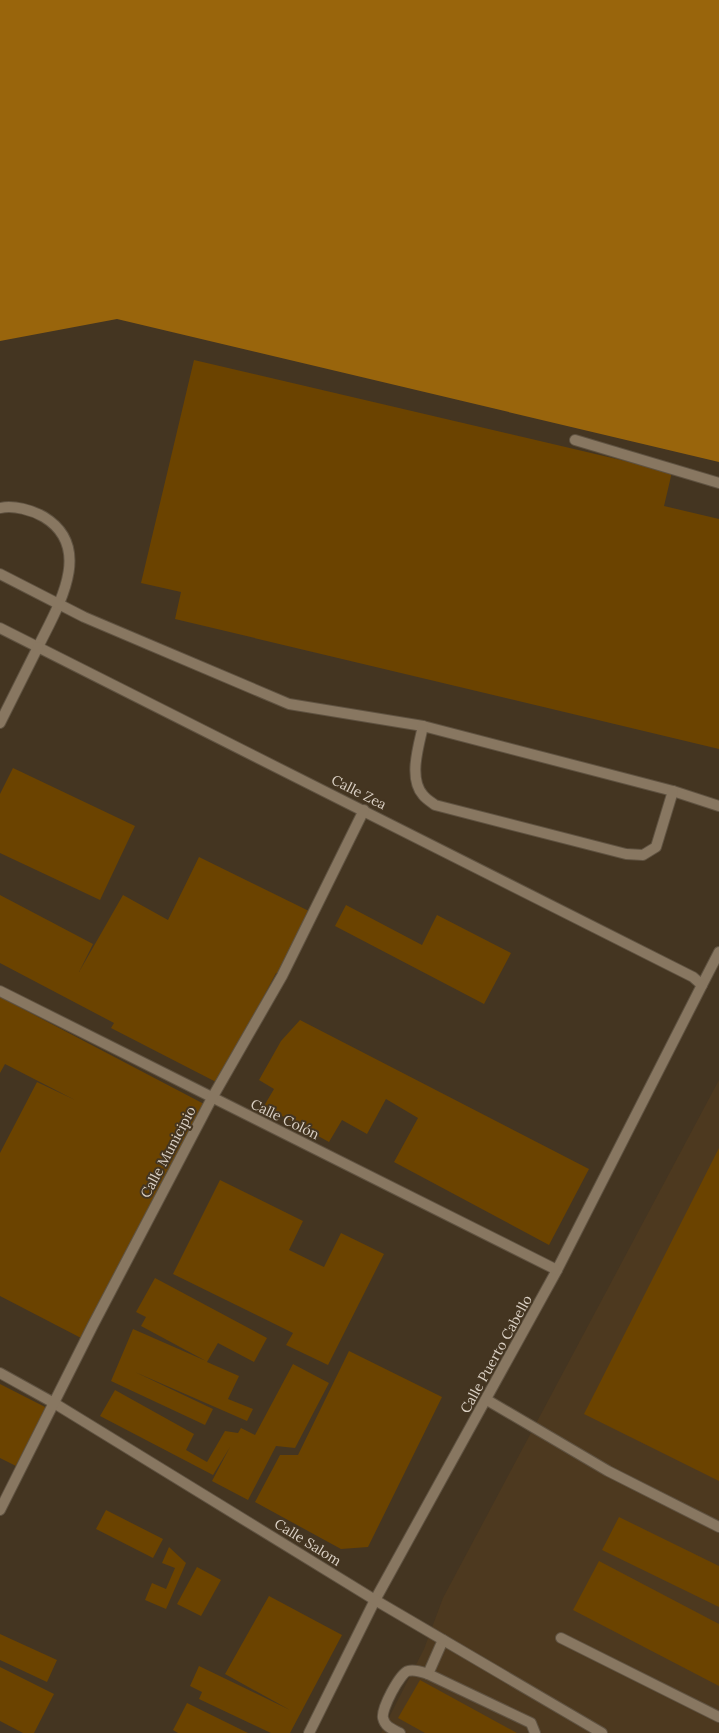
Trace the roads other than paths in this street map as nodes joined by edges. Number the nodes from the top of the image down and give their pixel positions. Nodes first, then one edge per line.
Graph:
1 (575, 440) dead end
2 (719, 483) edge
3 (0, 508) edge
4 (0, 574) edge
5 (59, 604) junction
6 (0, 628) edge
7 (38, 646) junction
8 (0, 723) edge
9 (423, 726) junction
10 (673, 790) junction
11 (719, 806) edge
12 (364, 810) junction
13 (719, 952) edge
14 (702, 985) junction
15 (0, 991) edge
16 (212, 1098) junction
17 (558, 1270) junction
18 (0, 1373) edge
19 (487, 1400) junction
20 (54, 1402) junction
21 (0, 1510) edge
22 (719, 1527) edge
23 (375, 1600) junction
24 (561, 1638) dead end
25 (444, 1640) junction
26 (428, 1674) junction
27 (719, 1717) edge
28 (308, 1733) edge
29 (400, 1733) edge
30 (535, 1733) edge
31 (602, 1733) edge

1 - 2 street
3 - 5 street
4 - 5 street
5 - 7 street
5 - 9 street
6 - 7 street, Calle Zea
7 - 8 street
7 - 12 street, Calle Zea
9 - 10 street
9 - 10 street
10 - 11 street
12 - 14 street, Calle Zea
12 - 16 street, Calle Municipio
13 - 14 street, Calle Puerto Cabello
14 - 17 street, Calle Puerto Cabello
15 - 16 street, Calle Colón
16 - 17 street, Calle Colón
16 - 20 street, Calle Municipio
17 - 19 street, Calle Puerto Cabello
18 - 20 street, Calle Salom
19 - 22 street
19 - 23 street, Calle Puerto Cabello
20 - 21 street, Calle Municipio
20 - 23 street, Calle Salom
23 - 25 street, Calle Salom
23 - 28 street, Calle Puerto Cabello
24 - 27 street
25 - 26 street
25 - 31 street, Calle Salom
26 - 29 street
26 - 30 street

